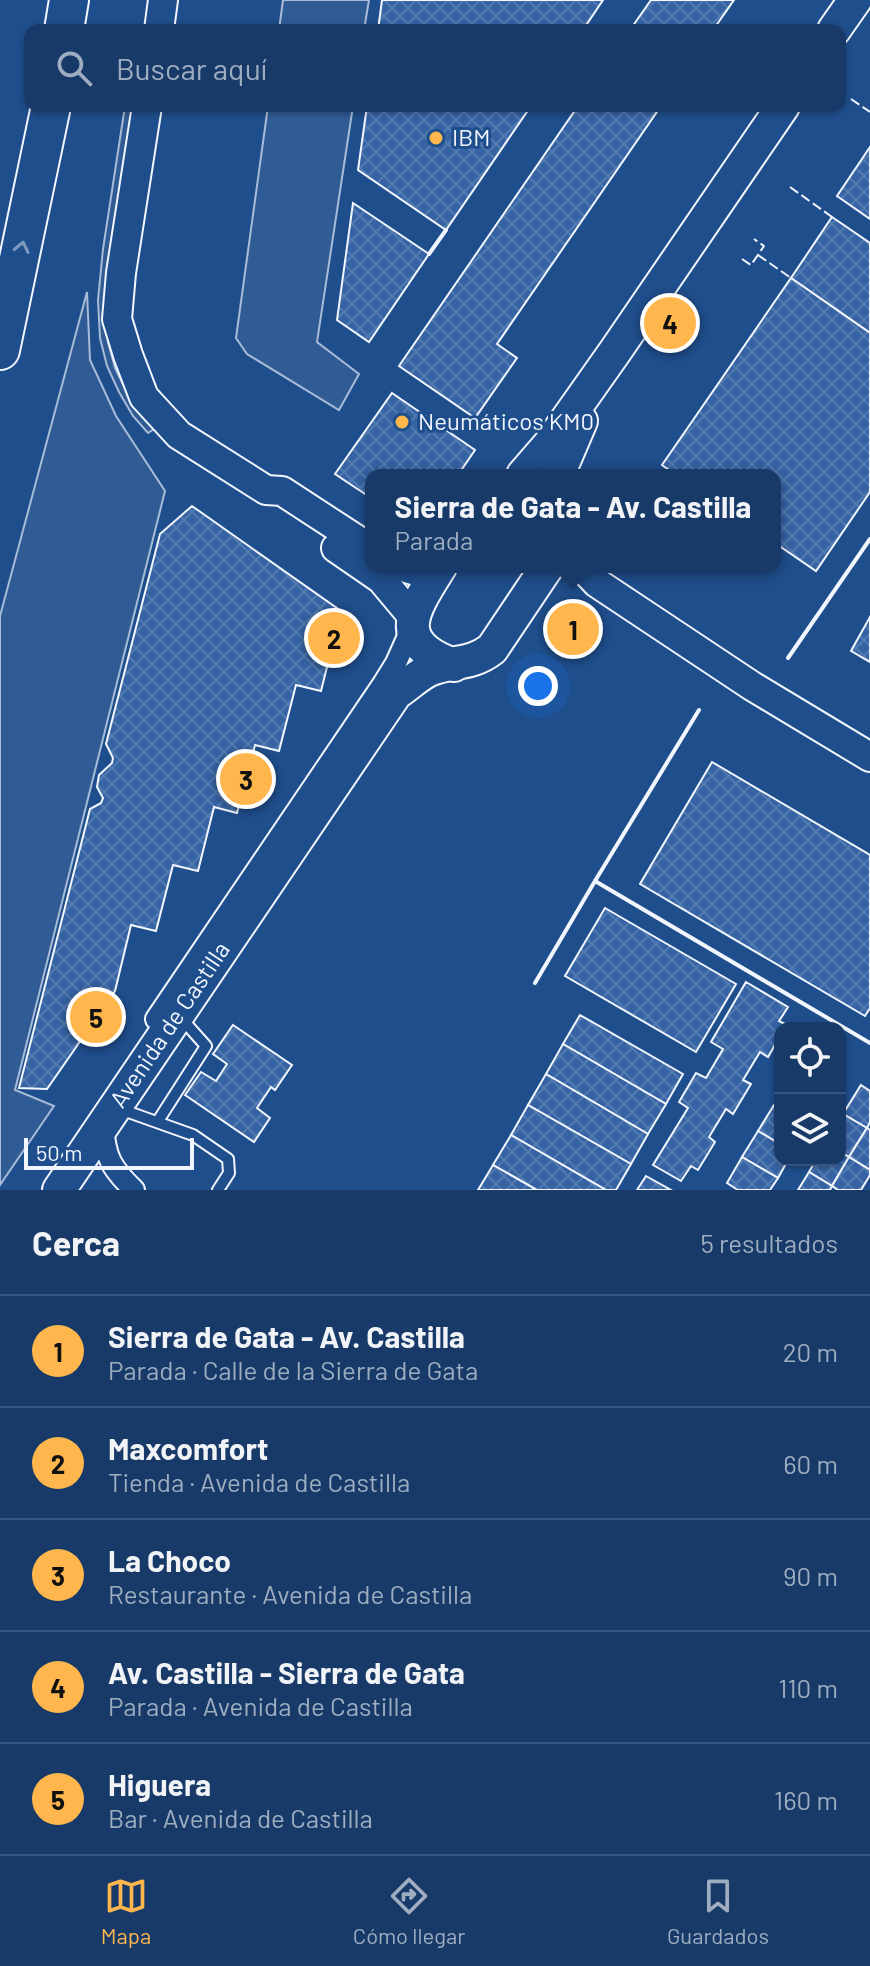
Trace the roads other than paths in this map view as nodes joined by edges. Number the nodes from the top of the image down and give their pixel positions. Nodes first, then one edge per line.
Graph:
1 (69, 0) edge
2 (163, 0) edge
3 (855, 0) edge
4 (65, 24) edge
5 (160, 24) edge
6 (838, 24) edge
7 (50, 112) edge
8 (146, 112) edge
9 (779, 112) edge
10 (0, 350) edge
11 (616, 350) junction
12 (528, 469) edge
13 (561, 469) edge
14 (266, 490) junction
15 (365, 545) edge
16 (365, 568) edge
17 (372, 573) edge
18 (437, 573) edge
19 (590, 575) edge
20 (539, 579) edge
21 (412, 620) junction
22 (454, 665) junction
23 (870, 757) edge
24 (177, 1014) junction
25 (109, 1116) junction
26 (158, 1121) junction
27 (59, 1190) edge
28 (134, 1190) edge
29 (218, 1190) edge

1 - 4 highway
2 - 5 street
3 - 6 main road
10 -> 7 highway
8 - 14 street
9 - 11 main road
11 - 12 main road
11 - 13 main road
14 - 15 street
14 - 16 street
17 - 21 street
18 - 21 main road
19 - 20 street
19 - 23 street
20 - 22 main road, Avenida de Castilla
21 - 22 main road
21 - 25 street, Avenida de Castilla
22 - 24 main road, Avenida de Castilla
24 - 25 main road, Avenida de Castilla
24 - 26 lane
25 - 26 lane
25 - 27 main road
25 - 28 street
26 - 29 lane

